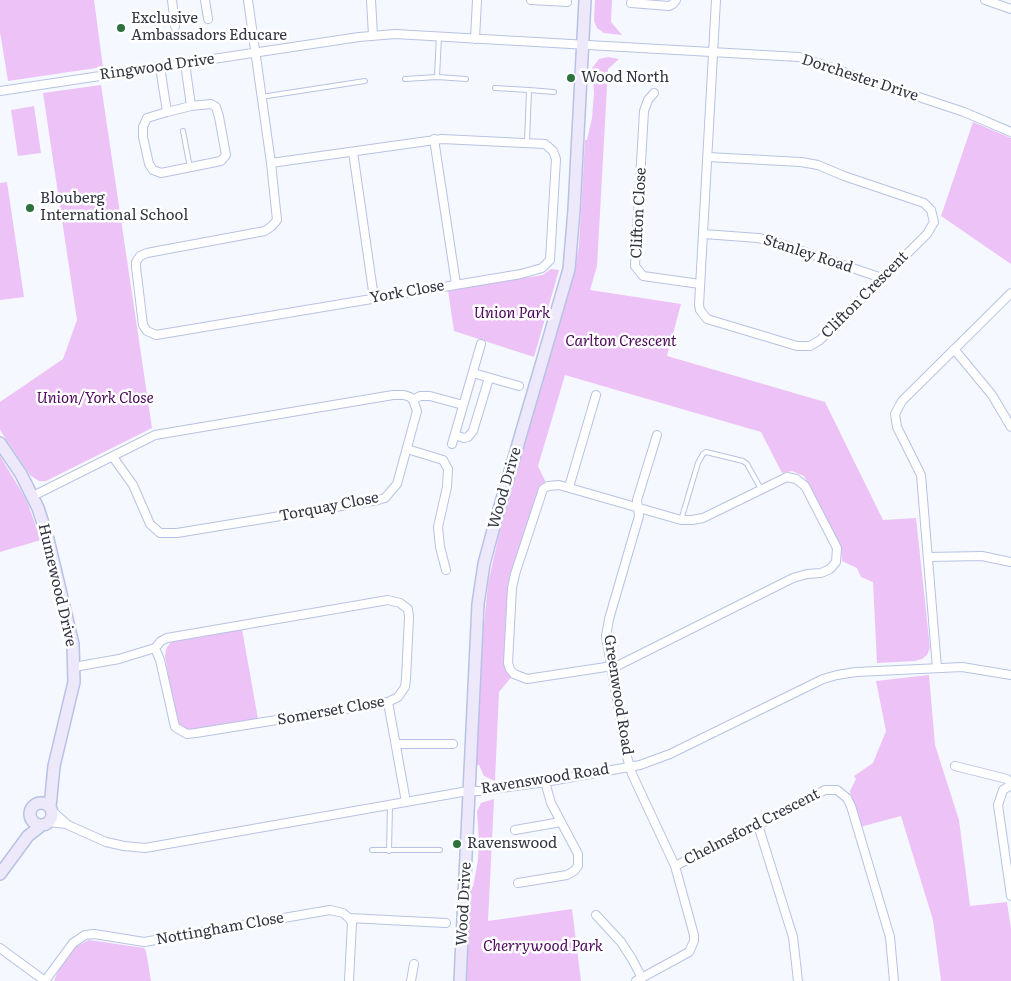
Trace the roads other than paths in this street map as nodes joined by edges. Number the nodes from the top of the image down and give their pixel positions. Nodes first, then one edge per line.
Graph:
1 (172, 0) edge
2 (206, 0) edge
3 (248, 0) edge
4 (371, 0) edge
5 (477, 0) edge
6 (531, 0) edge
7 (585, 0) edge
8 (676, 0) edge
9 (716, 0) edge
10 (985, 0) edge
11 (567, 2) dead end
12 (631, 3) dead end
13 (1011, 9) edge
14 (208, 19) dead end
15 (175, 26) dead end
16 (373, 35) junction
17 (439, 36) junction
18 (475, 39) junction
19 (582, 45) junction
20 (713, 51) junction
21 (255, 52) junction
22 (185, 63) junction
23 (160, 67) junction
24 (438, 77) junction
25 (405, 79) dead end
26 (466, 79) dead end
27 (365, 81) dead end
28 (494, 88) dead end
29 (530, 90) junction
30 (0, 91) edge
31 (554, 92) dead end
32 (654, 93) dead end
33 (261, 97) junction
34 (191, 106) junction
35 (167, 112) junction
36 (183, 131) dead end
37 (1011, 132) edge
38 (434, 140) junction
39 (527, 142) junction
40 (353, 152) junction
41 (708, 157) junction
42 (272, 163) junction
43 (190, 168) junction
44 (704, 234) junction
45 (882, 278) junction
46 (456, 284) junction
47 (700, 284) junction
48 (1011, 293) edge
49 (374, 298) junction
50 (481, 344) dead end
51 (954, 349) junction
52 (473, 373) junction
53 (489, 378) junction
54 (519, 386) dead end
55 (596, 395) dead end
56 (413, 400) junction
57 (464, 405) junction
58 (1011, 427) edge
59 (455, 435) junction
60 (656, 435) dead end
61 (0, 443) edge
62 (452, 444) dead end
63 (407, 449) junction
64 (113, 457) junction
65 (569, 488) junction
66 (761, 489) junction
67 (33, 496) junction
68 (638, 508) junction
69 (681, 520) junction
70 (928, 557) junction
71 (1011, 562) edge
72 (446, 570) dead end
73 (155, 648) junction
74 (611, 665) junction
75 (74, 667) junction
76 (937, 668) junction
77 (1011, 676) edge
78 (388, 702) junction
79 (396, 744) junction
80 (453, 744) dead end
81 (54, 766) junction
82 (630, 766) junction
83 (955, 766) dead end
84 (545, 782) junction
85 (1011, 784) edge
86 (468, 791) junction
87 (406, 802) junction
88 (36, 804) junction
89 (390, 805) junction
90 (48, 816) junction
91 (30, 817) junction
92 (561, 822) junction
93 (758, 825) junction
94 (515, 830) dead end
95 (16, 850) junction
96 (372, 850) dead end
97 (440, 850) dead end
98 (389, 851) junction
99 (675, 866) junction
100 (0, 874) edge
101 (518, 883) dead end
102 (1011, 896) edge
103 (596, 915) dead end
104 (349, 918) junction
105 (446, 923) dead end
106 (0, 948) edge
107 (414, 964) dead end
108 (639, 979) edge
109 (45, 981) edge
110 (350, 981) edge
111 (411, 981) edge
112 (460, 981) edge
113 (798, 981) edge
114 (894, 981) edge

1 - 15 street
2 - 14 street
3 - 21 street, York Close
4 - 16 street
5 - 18 street
6 - 11 street
7 - 19 street, Wood Drive
8 - 12 street
9 - 20 street, Clifton Crescent
10 - 13 street
16 - 17 street, Ringwood Drive
16 - 21 street, Ringwood Drive
17 - 18 street, Ringwood Drive
17 - 24 lane
18 - 19 street, Ringwood Drive
19 - 20 street, Dorchester Drive
19 - 86 street, Wood Drive
20 - 37 street, Dorchester Drive
20 - 41 street, Clifton Crescent
21 - 22 street, Ringwood Drive
21 - 33 street, York Close
22 - 23 street, Ringwood Drive
22 - 34 street
23 - 30 street, Ringwood Drive
23 - 35 street
24 - 25 lane
24 - 26 lane
27 - 33 lane
28 - 29 lane
29 - 31 lane
29 - 39 lane
32 - 47 street, Clifton Close
33 - 42 street, York Close
34 - 35 street
34 - 43 street
35 - 43 street
36 - 43 lane
38 - 39 street, York Close
38 - 40 street, York Close
38 - 46 street
39 - 46 street, York Close
40 - 42 street, York Close
40 - 49 street
41 - 44 street, Clifton Crescent
41 - 45 street, Clifton Crescent
42 - 49 street, York Close
44 - 45 street, Stanley Road
44 - 47 street, Clifton Crescent
45 - 47 street, Clifton Crescent
46 - 49 street, York Close
48 - 51 street
50 - 52 street
51 - 58 street
51 - 70 street
52 - 53 street
52 - 57 street
53 - 54 street
53 - 59 street
55 - 65 street
56 - 57 street
56 - 63 street, Torquay Close
56 - 64 street
57 - 59 street
59 - 62 street
60 - 68 street, Greenwood Road
61 - 67 street, Humewood Drive
63 - 64 street, Torquay Close
63 - 72 street
64 - 67 street
65 - 68 street
65 - 74 street
66 - 69 street
66 - 69 lane
66 - 74 street
67 - 75 street, Humewood Drive
68 - 69 street
68 - 74 street, Greenwood Road
70 - 71 street
70 - 76 street
73 - 75 street, Somerset Close
73 - 78 street, Somerset Close
73 - 78 street, Somerset Close
74 - 82 street, Greenwood Road
75 - 81 street, Humewood Drive
76 - 77 street, Ravenswood Road
76 - 82 street, Ravenswood Road
78 - 79 street
79 - 80 street
79 - 87 street
81 - 88 street, Humewood Drive
81 - 90 street, Humewood Drive
82 - 84 street, Ravenswood Road
82 - 99 street, Greenwood Road
83 - 85 street
84 - 86 street, Ravenswood Road
84 - 92 street
85 - 102 street
86 - 87 street, Ravenswood Road
86 - 112 street, Wood Drive
87 - 89 street, Ravenswood Road
88 - 90 street
88 - 91 street
89 - 90 street, Ravenswood Road
89 - 98 lane
90 - 91 street
90 - 95 street
91 - 95 street
92 - 94 street
92 - 101 street
93 - 99 street, Chelmsford Crescent
93 - 113 street
93 - 114 street, Chelmsford Crescent
95 - 100 street
96 - 98 lane
97 - 98 lane
99 - 108 street, Greenwood Road
103 - 108 street
104 - 105 street, Nottingham Close
104 - 109 street, Nottingham Close
104 - 110 street
106 - 109 street, Nottingham Close
107 - 111 street

